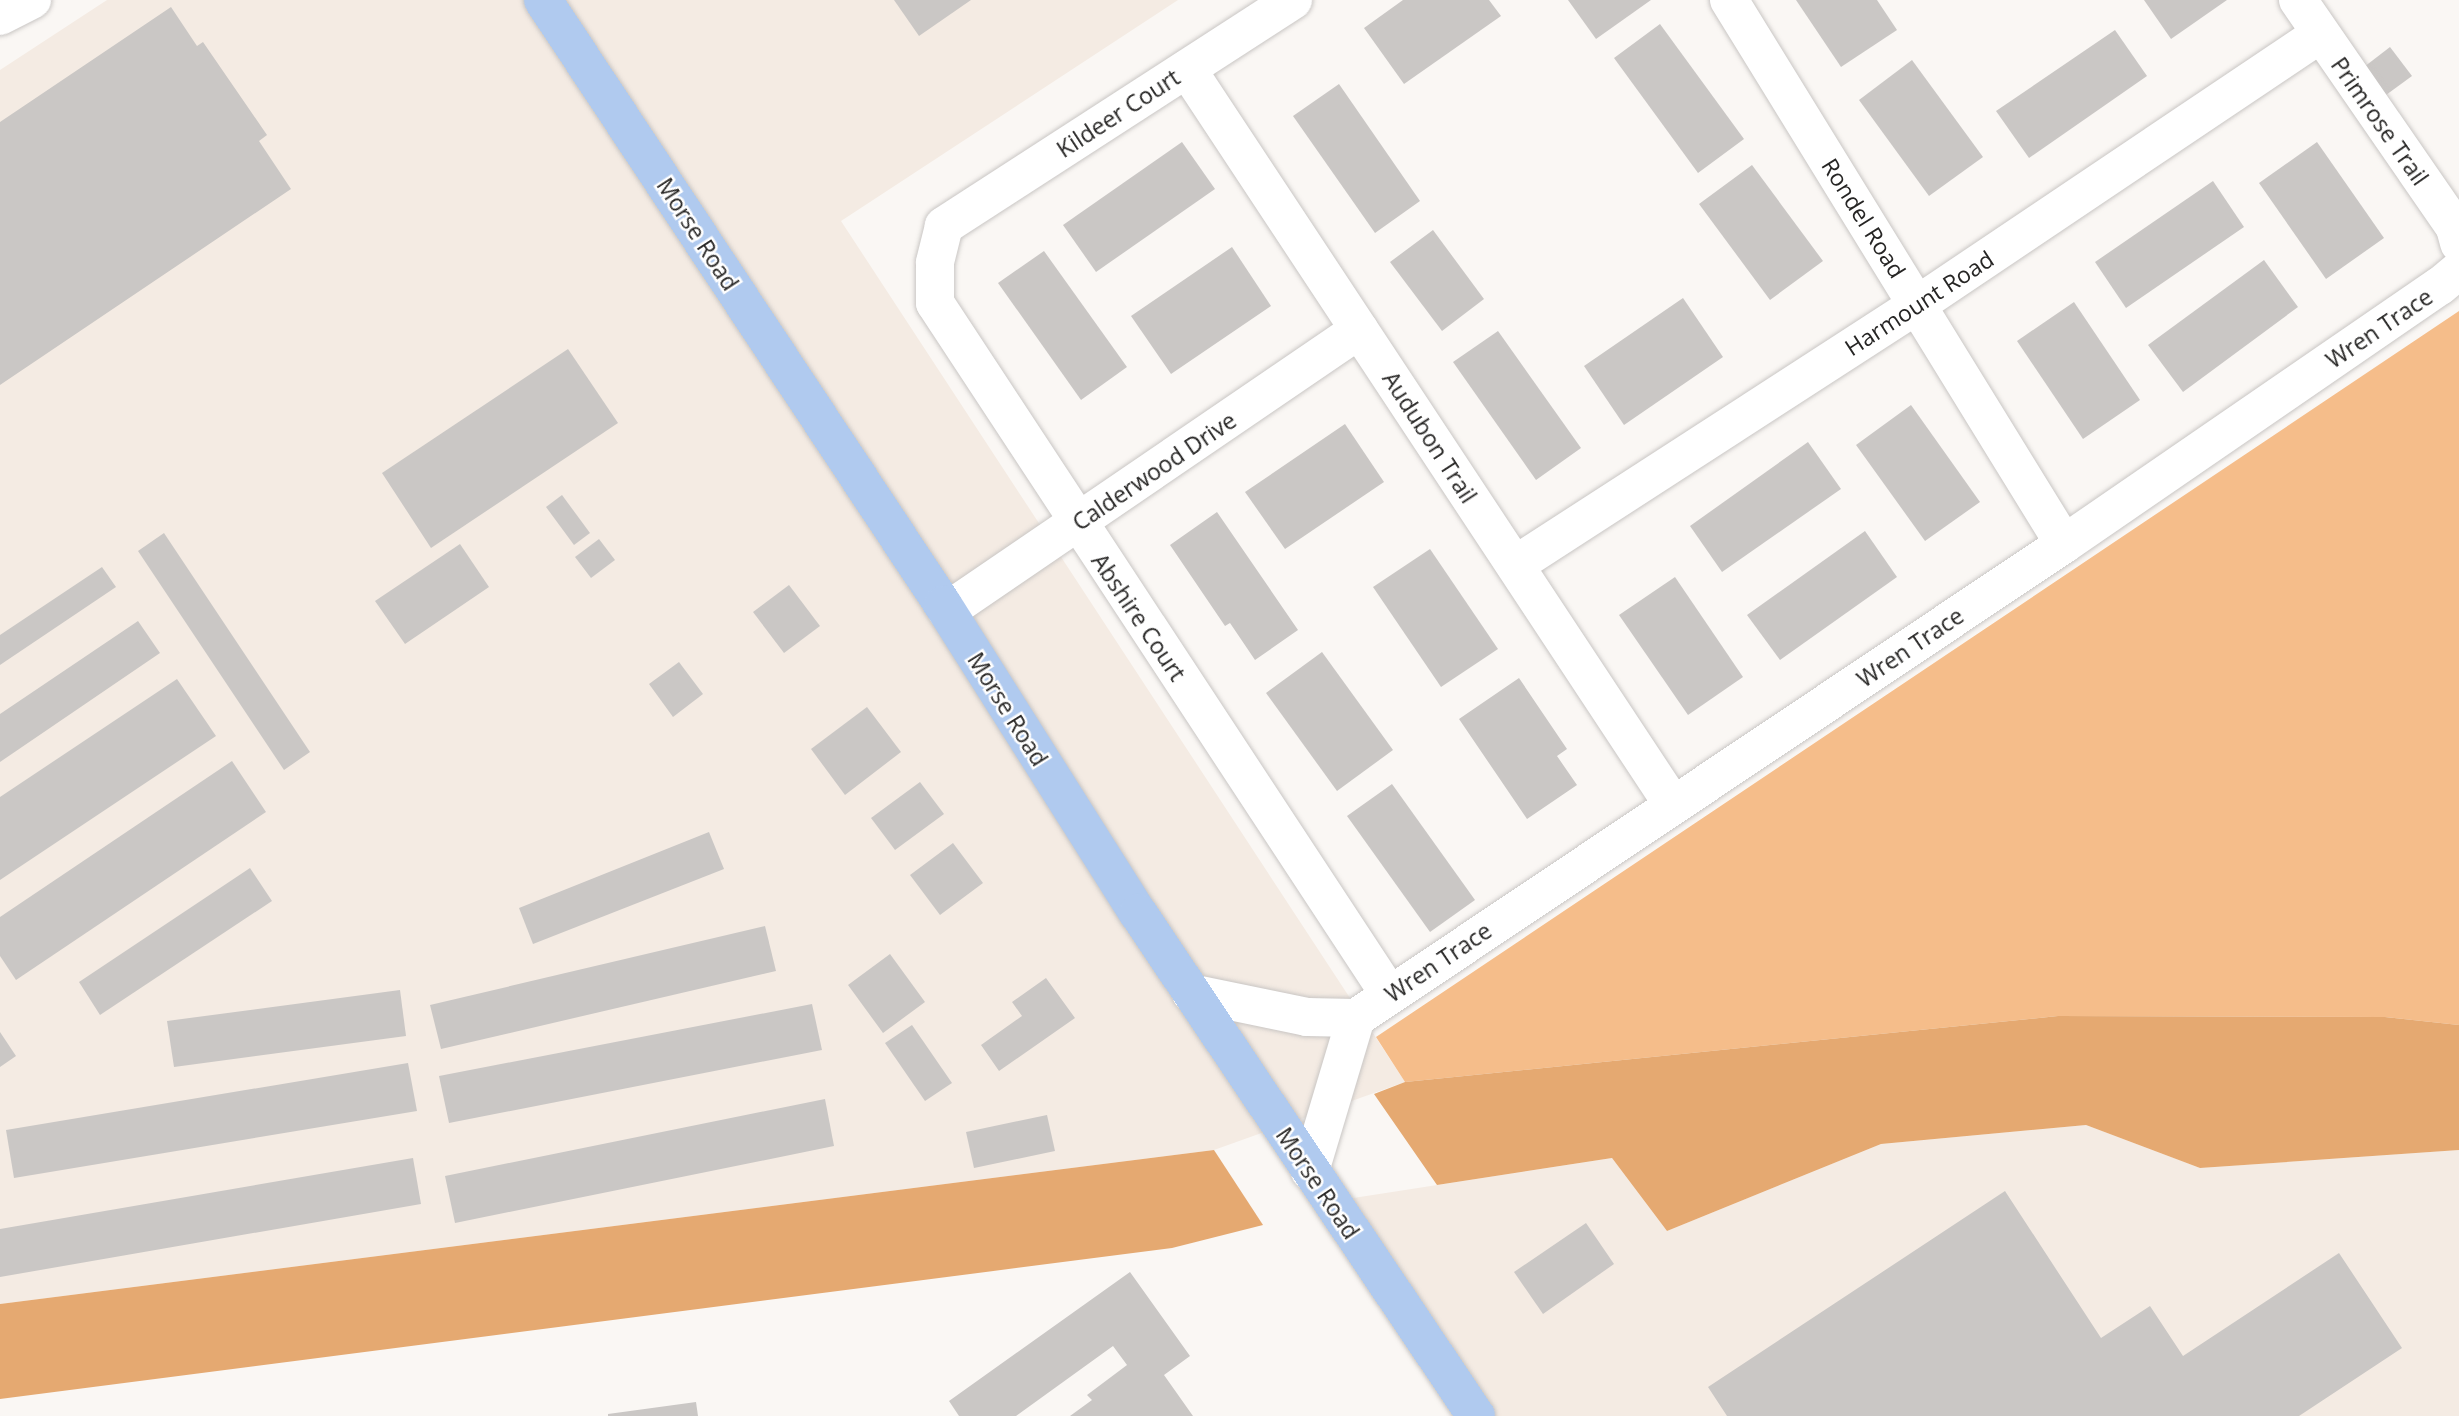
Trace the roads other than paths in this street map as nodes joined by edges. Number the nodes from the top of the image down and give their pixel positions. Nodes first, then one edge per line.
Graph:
1 (543, 0) edge
2 (1293, 0) edge
3 (1729, 0) edge
4 (2298, 0) edge
5 (2320, 34) junction
6 (1187, 69) junction
7 (944, 226) joint
8 (2459, 243) edge
9 (2459, 270) edge
10 (1917, 305) junction
11 (1359, 330) junction
12 (1077, 523) junction
13 (2064, 544) junction
14 (1515, 565) junction
15 (947, 611) junction
16 (1673, 805) junction
17 (1191, 993) junction
18 (1390, 994) junction
19 (1356, 1018) junction
20 (1310, 1171) junction
21 (1476, 1416) edge

1 - 15 main road, Morse Road
2 - 6 street, Kildeer Court
3 - 10 street, Rondel Road
4 - 5 street, Primrose Trail
5 - 8 street, Primrose Trail
5 - 10 street, Harmount Road
6 - 7 street, Kildeer Court
6 - 11 street, Audubon Trail
7 - 12 street, Abshire Court
9 - 13 street, Wren Trace
10 - 13 street, Rondel Road
10 - 14 street, Harmount Road
11 - 12 street, Calderwood Drive
11 - 14 street, Audubon Trail
12 - 15 street, Calderwood Drive
12 - 18 street, Abshire Court
13 - 16 street, Wren Trace
14 - 16 street, Audubon Trail
15 - 17 main road, Morse Road
16 - 18 street, Wren Trace
17 - 19 street
17 - 20 main road, Morse Road
18 - 19 street, Wren Trace
19 - 20 street
20 - 21 main road, Morse Road

